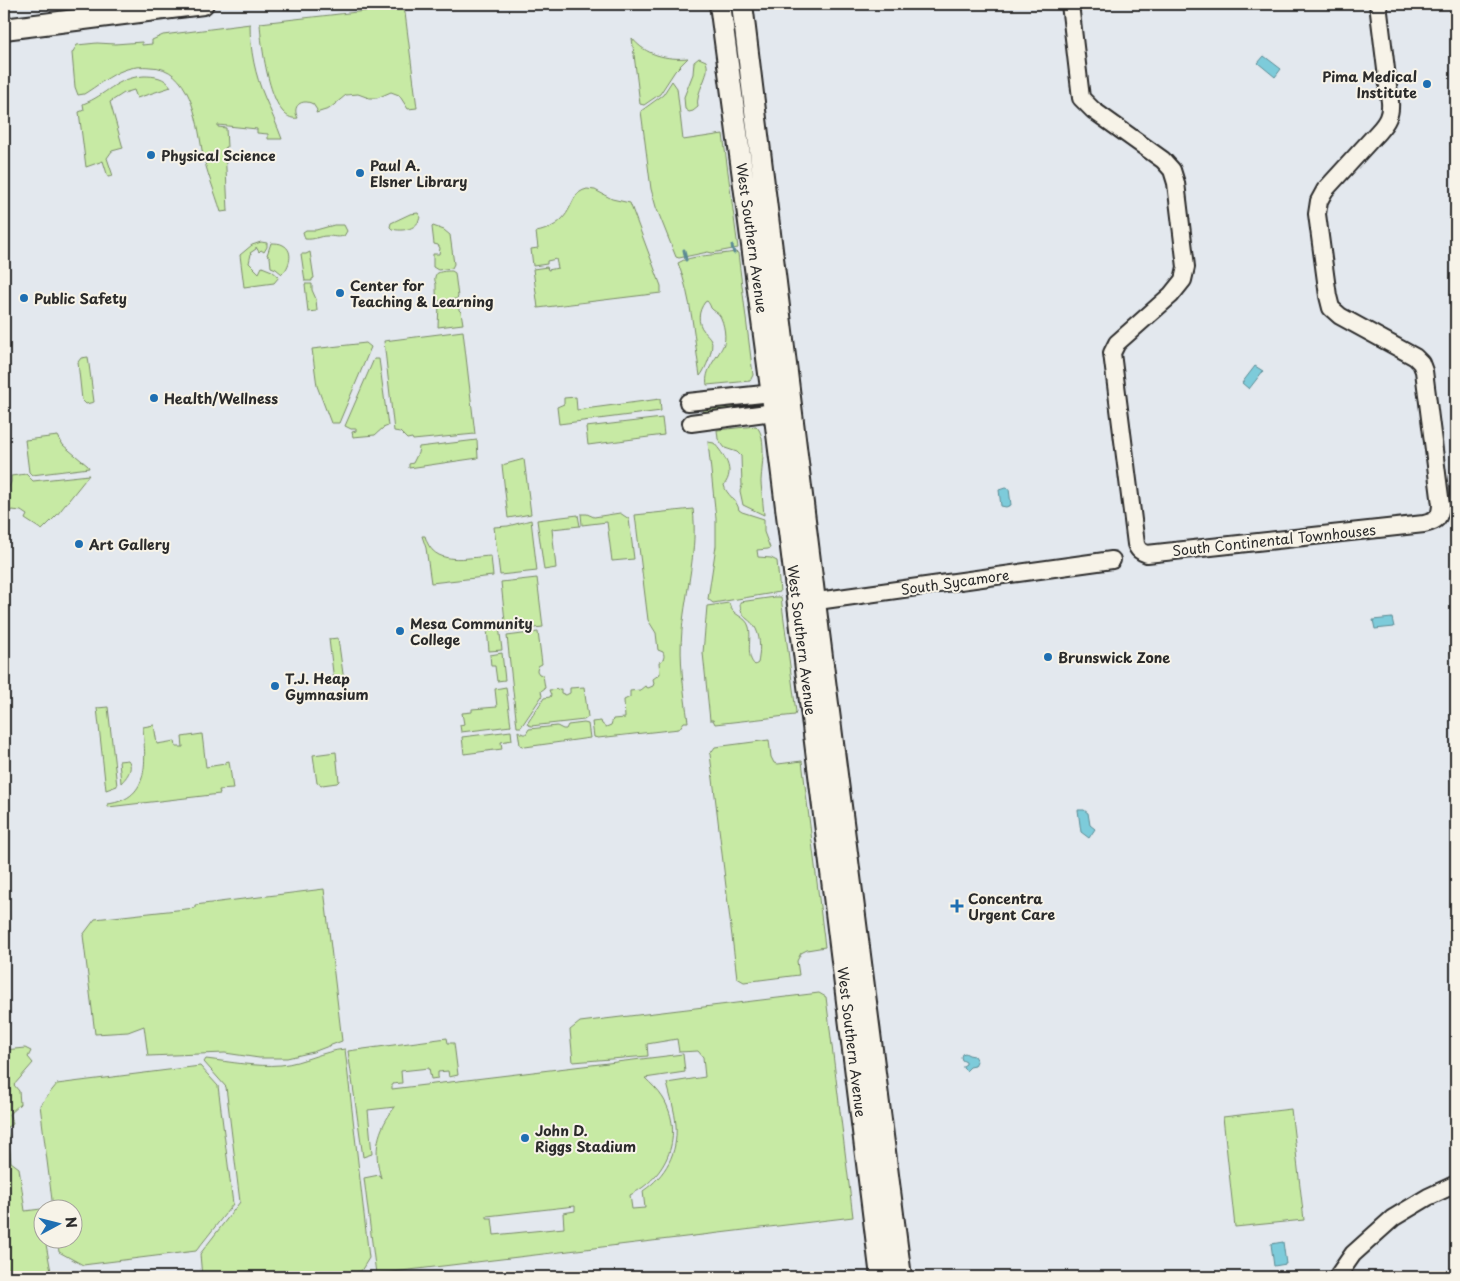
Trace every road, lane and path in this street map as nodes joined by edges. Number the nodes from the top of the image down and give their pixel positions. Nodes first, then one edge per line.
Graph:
1 (203, 4) edge
2 (720, 4) edge
3 (742, 4) edge
4 (1070, 4) edge
5 (1378, 4) edge
6 (4, 29) edge
7 (741, 159) junction
8 (772, 249) junction
9 (791, 400) junction
10 (688, 402) dead end
11 (773, 402) junction
12 (691, 423) dead end
13 (1112, 560) dead end
14 (807, 603) junction
15 (1456, 1184) edge
16 (878, 1254) junction
17 (881, 1277) edge
18 (892, 1277) edge
19 (900, 1277) edge
20 (1337, 1277) edge

1 - 6 main road
2 - 7 main road, West Southern Avenue
3 - 8 main road, West Southern Avenue
4 - 5 street, South Continental Townhouses
7 - 8 main road
7 - 11 main road, West Southern Avenue
8 - 9 main road, West Southern Avenue
9 - 11 street
9 - 14 main road, West Southern Avenue
10 - 11 street
11 - 12 street
11 - 14 main road, West Southern Avenue
13 - 14 street, South Sycamore
14 - 16 main road, West Southern Avenue
14 - 19 main road, West Southern Avenue
15 - 20 street
16 - 17 main road, West Southern Avenue
16 - 18 main road

